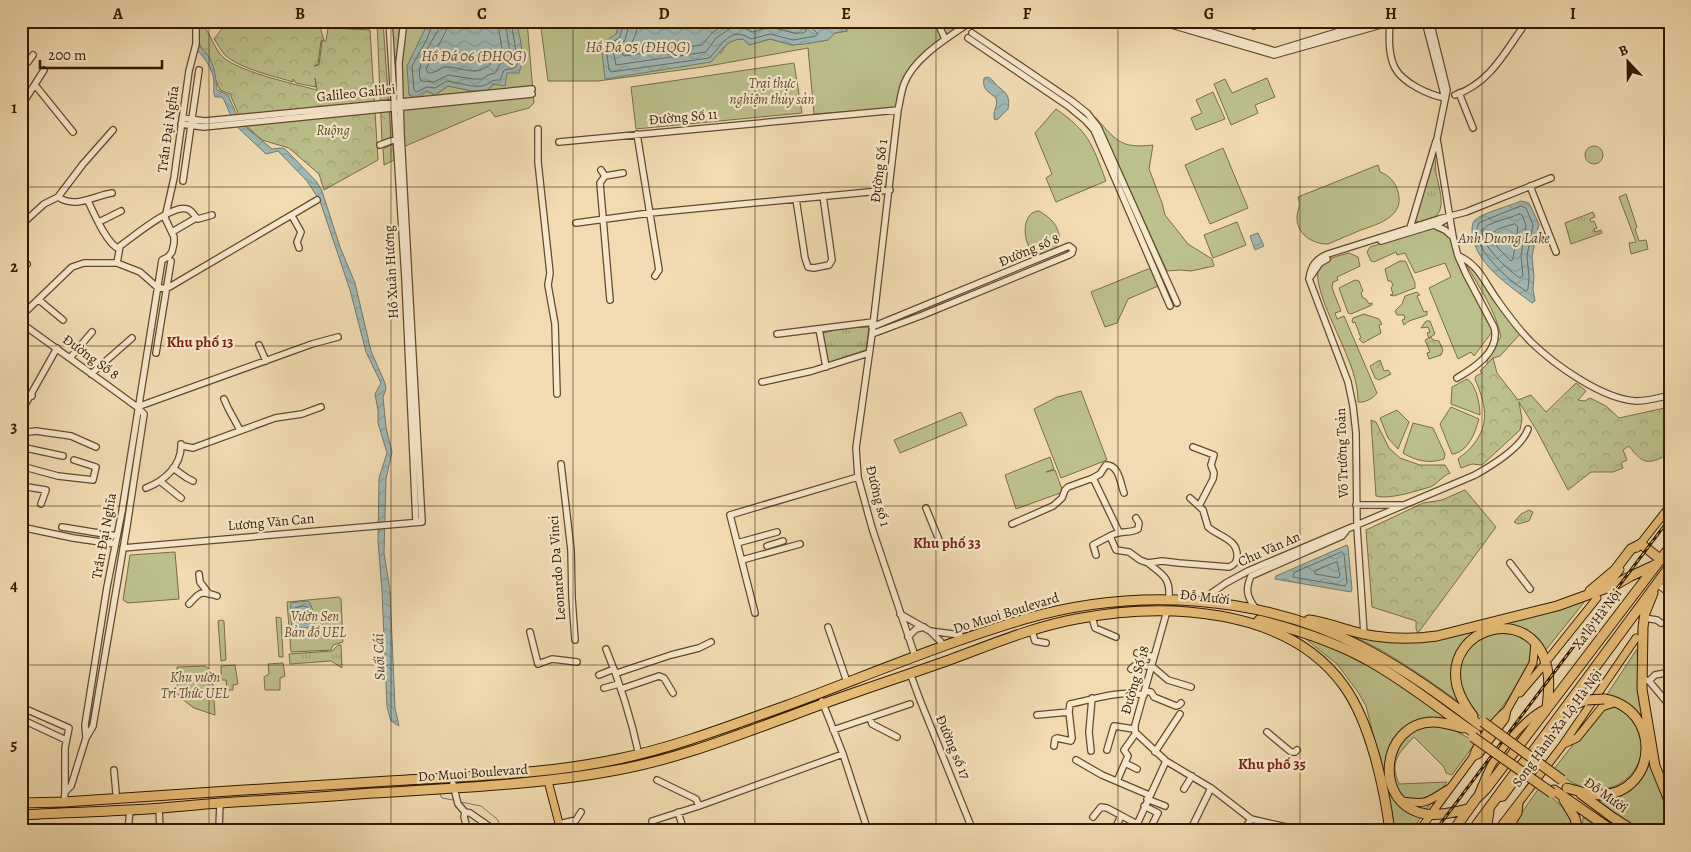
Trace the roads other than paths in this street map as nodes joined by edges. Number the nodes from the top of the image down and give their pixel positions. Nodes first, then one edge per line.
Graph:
1 (192, 21) edge
2 (388, 21) edge
3 (404, 21) edge
4 (937, 21) edge
5 (972, 21) edge
6 (1158, 21) edge
7 (1174, 21) edge
8 (1374, 21) edge
9 (1425, 21) edge
10 (1430, 21) edge
11 (1527, 21) edge
12 (1392, 22) edge
13 (945, 39) junction
14 (33, 54) dead end
15 (391, 63) junction
16 (399, 63) junction
17 (21, 66) edge
18 (44, 70) dead end
19 (199, 70) dead end
20 (35, 85) junction
21 (1445, 98) junction
22 (396, 101) junction
23 (21, 106) edge
24 (397, 108) junction
25 (898, 110) junction
26 (182, 121) junction
27 (241, 121) junction
28 (191, 122) junction
29 (1472, 128) dead end
30 (538, 129) dead end
31 (113, 130) dead end
32 (73, 132) dead end
33 (637, 134) junction
34 (396, 139) junction
35 (1437, 139) junction
36 (559, 142) dead end
37 (380, 145) dead end
38 (600, 170) dead end
39 (623, 173) dead end
40 (605, 176) junction
41 (1551, 178) dead end
42 (183, 181) dead end
43 (1530, 186) junction
44 (890, 190) junction
45 (112, 193) dead end
46 (823, 196) junction
47 (58, 197) junction
48 (796, 199) junction
49 (317, 200) dead end
50 (88, 201) junction
51 (121, 210) dead end
52 (167, 213) junction
53 (650, 213) junction
54 (212, 215) dead end
55 (292, 216) junction
56 (1449, 217) junction
57 (196, 218) junction
58 (602, 220) junction
59 (99, 222) junction
60 (576, 223) dead end
61 (21, 225) edge
62 (1434, 225) junction
63 (1411, 230) junction
64 (172, 232) junction
65 (1453, 237) junction
66 (299, 248) dead end
67 (119, 249) junction
68 (1556, 252) dead end
69 (1155, 255) junction
70 (1458, 256) junction
71 (1149, 259) junction
72 (171, 261) dead end
73 (117, 263) junction
74 (27, 264) dead end
75 (21, 271) edge
76 (656, 276) dead end
77 (407, 279) junction
78 (157, 287) junction
79 (166, 289) junction
80 (969, 289) junction
81 (972, 295) junction
82 (39, 300) junction
83 (610, 300) dead end
84 (1177, 303) dead end
85 (1170, 306) dead end
86 (921, 312) junction
87 (21, 316) edge
88 (63, 320) dead end
89 (21, 323) edge
90 (872, 328) junction
91 (819, 329) junction
92 (92, 332) dead end
93 (777, 334) dead end
94 (338, 337) dead end
95 (132, 338) dead end
96 (259, 345) dead end
97 (57, 348) junction
98 (156, 353) dead end
99 (869, 353) junction
100 (70, 358) junction
101 (266, 361) junction
102 (826, 367) junction
103 (91, 374) junction
104 (1457, 378) dead end
105 (762, 382) dead end
106 (21, 392) edge
107 (557, 394) dead end
108 (1670, 395) edge
109 (32, 396) junction
110 (224, 399) dead end
111 (137, 407) junction
112 (321, 407) dead end
113 (21, 412) edge
114 (144, 414) joint
115 (1528, 429) dead end
116 (240, 430) junction
117 (21, 433) edge
118 (1193, 446) dead end
119 (21, 447) edge
120 (96, 447) dead end
121 (63, 456) dead end
122 (74, 460) dead end
123 (561, 464) dead end
124 (21, 466) edge
125 (173, 468) junction
126 (858, 477) junction
127 (1093, 478) junction
128 (193, 481) dead end
129 (161, 482) junction
130 (21, 486) edge
131 (146, 488) dead end
132 (1124, 493) dead end
133 (182, 498) dead end
134 (1190, 498) dead end
135 (41, 504) dead end
136 (1403, 505) junction
137 (1200, 506) junction
138 (1356, 506) junction
139 (1670, 506) edge
140 (926, 508) dead end
141 (121, 517) junction
142 (1136, 518) dead end
143 (128, 519) junction
144 (419, 522) joint
145 (1012, 524) dead end
146 (21, 526) edge
147 (1357, 526) junction
148 (62, 527) dead end
149 (777, 532) dead end
150 (1119, 532) junction
151 (117, 536) junction
152 (1110, 536) junction
153 (939, 540) dead end
154 (783, 541) dead end
155 (737, 543) junction
156 (115, 544) junction
157 (800, 544) dead end
158 (1641, 544) junction
159 (767, 546) dead end
160 (1670, 547) edge
161 (123, 548) junction
162 (1096, 555) dead end
163 (742, 560) junction
164 (1659, 562) junction
165 (1510, 563) dead end
166 (1148, 564) junction
167 (1670, 566) edge
168 (199, 574) dead end
169 (1250, 574) junction
170 (1670, 574) edge
171 (1609, 583) dead end
172 (1658, 585) junction
173 (1530, 589) dead end
174 (209, 594) junction
175 (1670, 594) edge
176 (1169, 595) junction
177 (217, 596) dead end
178 (1206, 597) junction
179 (1597, 598) dead end
180 (1651, 598) junction
181 (1575, 600) junction
182 (189, 604) dead end
183 (1167, 609) junction
184 (1256, 609) junction
185 (755, 612) dead end
186 (900, 614) junction
187 (1284, 615) junction
188 (1092, 616) junction
189 (1303, 618) junction
190 (1644, 618) junction
191 (1626, 623) junction
192 (1661, 623) dead end
193 (828, 627) dead end
194 (1289, 628) junction
195 (927, 629) junction
196 (1032, 631) junction
197 (530, 632) dead end
198 (1364, 632) junction
199 (960, 635) junction
200 (908, 637) junction
201 (1116, 637) dead end
202 (1636, 638) dead end
203 (574, 640) dead end
204 (711, 642) dead end
205 (1535, 642) junction
206 (1046, 643) dead end
207 (606, 649) dead end
208 (944, 652) junction
209 (1137, 653) dead end
210 (1154, 657) junction
211 (1549, 658) dead end
212 (916, 659) junction
213 (577, 662) dead end
214 (907, 665) junction
215 (1542, 666) dead end
216 (1151, 667) junction
217 (1131, 669) dead end
218 (615, 671) junction
219 (1670, 672) edge
220 (598, 675) dead end
221 (846, 679) junction
222 (1646, 680) junction
223 (620, 687) junction
224 (1191, 687) dead end
225 (604, 688) dead end
226 (673, 693) dead end
227 (1144, 693) junction
228 (1092, 698) junction
229 (823, 702) junction
230 (1181, 703) dead end
231 (910, 704) dead end
232 (1621, 704) junction
233 (1670, 706) edge
234 (21, 707) edge
235 (1566, 707) junction
236 (1547, 708) junction
237 (1507, 710) junction
238 (1069, 712) junction
239 (1470, 712) junction
240 (1180, 714) dead end
241 (1037, 715) dead end
242 (870, 718) junction
243 (21, 719) edge
244 (1477, 729) junction
245 (833, 730) junction
246 (1135, 731) junction
247 (1267, 732) dead end
248 (897, 737) dead end
249 (86, 738) junction
250 (66, 740) junction
251 (1054, 746) dead end
252 (1562, 746) junction
253 (1107, 750) dead end
254 (1297, 750) dead end
255 (1091, 751) dead end
256 (639, 752) junction
257 (1156, 752) junction
258 (842, 754) junction
259 (1076, 760) dead end
260 (1166, 761) junction
261 (1125, 763) junction
262 (1137, 769) dead end
263 (114, 770) dead end
264 (1192, 776) junction
265 (656, 780) dead end
266 (548, 781) junction
267 (1117, 781) junction
268 (453, 786) junction
269 (1452, 786) junction
270 (1211, 788) junction
271 (1559, 788) junction
272 (1184, 789) dead end
273 (1577, 791) junction
274 (116, 793) junction
275 (65, 797) junction
276 (1148, 797) junction
277 (1670, 797) edge
278 (21, 799) edge
279 (130, 801) junction
280 (1402, 801) junction
281 (21, 803) edge
282 (220, 803) junction
283 (1519, 803) junction
284 (1670, 803) edge
285 (1567, 804) junction
286 (699, 806) junction
287 (1144, 806) junction
288 (1165, 806) dead end
289 (1491, 806) junction
290 (159, 808) junction
291 (1468, 809) junction
292 (1434, 810) dead end
293 (21, 811) edge
294 (465, 812) junction
295 (581, 812) dead end
296 (678, 812) junction
297 (21, 815) edge
298 (1122, 816) junction
299 (1093, 817) dead end
300 (1429, 817) dead end
301 (1251, 819) junction
302 (1137, 824) junction
303 (1269, 824) junction
304 (560, 827) edge
305 (868, 830) edge
306 (128, 831) edge
307 (160, 831) edge
308 (192, 831) edge
309 (468, 831) edge
310 (496, 831) edge
311 (654, 831) edge
312 (684, 831) edge
313 (860, 831) edge
314 (973, 831) edge
315 (1114, 831) edge
316 (1134, 831) edge
317 (1150, 831) edge
318 (1190, 831) edge
319 (1243, 831) edge
320 (1266, 831) edge
321 (1304, 831) edge
322 (1391, 831) edge
323 (1419, 831) edge
324 (1453, 831) edge
325 (1472, 831) edge
326 (1486, 831) edge
327 (1497, 831) edge
328 (1507, 831) edge
329 (1578, 831) edge
330 (1608, 831) edge
331 (1613, 831) edge
332 (1627, 831) edge
333 (1634, 831) edge

1 - 26 street, Trần Đại Nghĩa
2 - 15 street, Hồ Xuân Hương
3 - 16 street, Hồ Xuân Hương
4 - 13 street
5 - 13 street
6 - 12 street
7 - 8 street
9 - 21 street
10 - 21 street
11 - 29 street
12 - 21 street
13 - 25 street, Đường Số 1
14 - 17 street
15 - 16 street
15 - 22 street, Hồ Xuân Hương
16 - 22 street, Hồ Xuân Hương
18 - 20 street
19 - 28 street
20 - 23 street
20 - 32 street
21 - 35 street
22 - 24 street, Hồ Xuân Hương
22 - 24 street, Galileo Galilei
22 - 27 street, Galileo Galilei
24 - 27 street, Galileo Galilei
24 - 34 street, Hồ Xuân Hương
24 - 77 street, Hồ Xuân Hương
25 - 33 street, Đường Số 11
25 - 44 street, Đường Số 1
26 - 28 street, Galileo Galilei
26 - 52 street, Trần Đại Nghĩa
27 - 28 street, Galileo Galilei
28 - 42 street
30 - 107 street
31 - 47 street
33 - 36 street, Đường Số 11
33 - 53 street
34 - 37 street
34 - 77 street, Hồ Xuân Hương
35 - 56 street
35 - 63 street
38 - 40 street
39 - 40 street
40 - 58 street
41 - 43 street
43 - 56 street
43 - 68 street
44 - 46 street
44 - 90 street, Đường Số 1
45 - 50 street
46 - 48 street
46 - 48 street
47 - 50 street
47 - 61 street
48 - 53 street
49 - 55 street
50 - 59 street
51 - 59 street
52 - 57 street
52 - 64 street, Trần Đại Nghĩa
52 - 67 street
53 - 58 street
53 - 76 street
54 - 57 street
55 - 66 street
55 - 79 street
56 - 62 street, Võ Trường Toản
56 - 63 street, Võ Trường Toản
56 - 65 street
57 - 64 street
58 - 60 street
58 - 83 street
59 - 67 street
62 - 63 street, Võ Trường Toản
62 - 65 street
63 - 138 street, Võ Trường Toản
64 - 78 street, Trần Đại Nghĩa
65 - 70 street
67 - 73 street
69 - 71 street
69 - 71 street
69 - 84 street
70 - 104 street
70 - 108 street
71 - 85 street
72 - 79 street
73 - 78 street
73 - 82 street
74 - 75 street
77 - 144 street, Hồ Xuân Hương
78 - 79 street
78 - 111 street, Trần Đại Nghĩa
79 - 98 street
80 - 81 street
80 - 81 street, Đường số 8
80 - 86 street, Đường số 8
81 - 86 street, Đường số 8
82 - 87 street
82 - 88 street
86 - 90 street, Đường số 8
89 - 97 street, Đường Số 8
90 - 91 street, Đường số 8
90 - 99 street, Đường số 1
91 - 93 street, Đường số 8
91 - 102 street
92 - 100 street
94 - 101 street
95 - 103 street
96 - 101 street
97 - 100 street, Đường Số 8
97 - 109 street
99 - 102 street
99 - 126 street, Đường số 1
100 - 103 street, Đường Số 8
101 - 111 street
102 - 105 street
103 - 111 street, Đường Số 8
106 - 109 street
109 - 113 street
110 - 116 street
111 - 114 street, Đường Số 8
111 - 141 street, Trần Đại Nghĩa
112 - 116 street
114 - 143 street, Trần Đại Nghĩa
115 - 136 street, Chu Văn An
116 - 125 street
117 - 120 street
118 - 137 street
119 - 121 street
122 - 124 street
123 - 203 street, Leonardo Da Vinci
125 - 128 street
125 - 129 street
126 - 155 street
126 - 186 street, Đường số 1
127 - 132 street
127 - 145 street
127 - 150 street
129 - 131 street
129 - 133 street
130 - 135 street
134 - 137 street
136 - 138 street, Chu Văn An
136 - 147 street, Chu Văn An
137 - 166 street
138 - 147 street, Võ Trường Toản
139 - 158 main road
140 - 153 street
141 - 143 street
141 - 151 street, Trần Đại Nghĩa
142 - 150 street
143 - 161 street, Trần Đại Nghĩa
144 - 161 street, Lương Văn Can
146 - 156 street
147 - 169 street, Chu Văn An
147 - 198 street, Võ Trường Toản
148 - 151 street
149 - 155 street
150 - 152 street
151 - 156 street, Trần Đại Nghĩa
152 - 162 street
152 - 166 street
154 - 159 street
155 - 163 street
156 - 249 street, Trần Đại Nghĩa
157 - 163 street
158 - 164 highway
158 - 171 main road
158 - 181 highway
160 - 164 highway, Xa lộ Hà Nội
161 - 249 street, Trần Đại Nghĩa
163 - 185 street
164 - 181 highway
164 - 236 highway, Xa lộ Hà Nội
165 - 173 street
166 - 176 street
167 - 172 highway, Xa lộ Hà Nội
168 - 174 street
169 - 178 street, Chu Văn An
169 - 184 street, Chu Văn An
170 - 172 highway, Xa lộ Hà Nội
172 - 175 street
172 - 180 highway
172 - 191 highway, Xa lộ Hà Nội
174 - 177 street
174 - 182 street
176 - 178 highway, Do Muoi Boulevard
176 - 199 highway, Do Muoi Boulevard
178 - 184 highway, Đỗ Mười
179 - 211 main road
180 - 190 highway
180 - 191 highway, Xa lộ Hà Nội
181 - 198 highway
183 - 188 highway, Đỗ Mười
183 - 194 highway, Đỗ Mười
183 - 208 highway, Đỗ Mười
183 - 210 street, Đường Số 18
183 - 322 highway, Đỗ Mười
184 - 187 highway, Đỗ Mười
184 - 208 highway, Do Muoi Boulevard
186 - 195 street
186 - 200 street, Đường số 1
187 - 189 highway
187 - 244 highway, Đỗ Mười
188 - 196 highway, Đỗ Mười
188 - 201 street
189 - 198 highway
189 - 239 highway
190 - 192 street
190 - 222 highway
191 - 235 highway, Xa lộ Hà Nội
193 - 221 street
194 - 244 highway, Đỗ Mười
194 - 322 highway
195 - 199 street
195 - 200 street
195 - 208 street
196 - 206 street
196 - 208 highway, Đỗ Mười
197 - 213 street
199 - 208 highway, Đỗ Mười
200 - 212 street, Đường số 1
202 - 252 main road, Song Hành Xa Lộ Hà Nội
204 - 218 street
205 - 236 highway
205 - 237 main road
205 - 239 highway
207 - 218 street
208 - 212 highway, Đỗ Mười
208 - 212 highway, Đỗ Mười
209 - 210 street
210 - 216 street, Đường Số 18
212 - 214 highway, Đỗ Mười
212 - 214 highway, Đỗ Mười
214 - 221 highway, Do Muoi Boulevard
214 - 229 highway, Do Muoi Boulevard
214 - 256 highway, Do Muoi Boulevard
214 - 314 street, Đường số 17
215 - 237 main road
216 - 217 street
216 - 224 street
216 - 227 street, Đường Số 18
218 - 220 street
218 - 223 street
219 - 222 street
221 - 256 highway, Do Muoi Boulevard
222 - 233 street
222 - 277 highway
222 - 284 highway
223 - 225 street
223 - 226 street
223 - 256 street
227 - 228 street
227 - 230 street
227 - 246 street, Đường Số 18
228 - 238 street
228 - 255 street
229 - 245 street
229 - 266 highway, Do Muoi Boulevard
229 - 268 highway, Do Muoi Boulevard
231 - 242 street
232 - 235 highway, bridge
232 - 252 main road
232 - 273 highway
234 - 250 street
235 - 289 highway, Xa lộ Hà Nội
236 - 291 highway, Xa lộ Hà Nội
237 - 269 main road
238 - 241 street
238 - 251 street
239 - 244 highway
240 - 257 street
242 - 245 street
242 - 248 street
243 - 250 street
244 - 271 highway, bridge
244 - 271 highway, bridge
244 - 280 highway
245 - 258 street
246 - 253 street
246 - 257 street, Đường Số 18
246 - 261 street
247 - 254 street
249 - 275 street
250 - 275 street
252 - 283 main road, Song Hành Xa Lộ Hà Nội
256 - 279 highway, Do Muoi Boulevard
257 - 260 street, Đường Số 18
258 - 286 street
258 - 305 street
259 - 267 street
260 - 264 street, Đường Số 18
260 - 276 street
261 - 262 street
261 - 267 street
263 - 274 street
264 - 270 street, Đường Số 18
264 - 272 street
265 - 286 street
266 - 268 highway, Do Muoi Boulevard
266 - 304 main road
267 - 276 street
268 - 279 highway, Do Muoi Boulevard
268 - 282 highway, Do Muoi Boulevard
268 - 294 street
269 - 280 main road
269 - 292 main road
270 - 301 street, Đường Số 18
270 - 318 street
271 - 273 highway, Đỗ Mười
271 - 285 highway, Đỗ Mười
271 - 331 highway, Đỗ Mười
271 - 332 highway, Đỗ Mười
273 - 333 highway, Đỗ Mười
274 - 275 highway, Do Muoi Boulevard
274 - 279 highway, Do Muoi Boulevard
275 - 278 highway, Do Muoi Boulevard
275 - 279 highway, Do Muoi Boulevard
275 - 281 highway, Do Muoi Boulevard
276 - 287 street
276 - 288 street
279 - 290 highway, Do Muoi Boulevard
279 - 293 highway, Do Muoi Boulevard
279 - 297 highway, Do Muoi Boulevard
279 - 306 street
280 - 291 highway
282 - 290 highway, Do Muoi Boulevard
282 - 308 street
283 - 327 main road, Song Hành Xa Lộ Hà Nội
283 - 328 main road
285 - 329 highway
285 - 330 highway, Đỗ Mười
286 - 296 street
287 - 302 street
287 - 317 street
289 - 325 highway, Xa lộ Hà Nội
289 - 326 highway
290 - 307 street
291 - 324 highway, Xa lộ Hà Nội
294 - 309 street
294 - 310 street
295 - 304 street
296 - 311 street
296 - 312 street
298 - 299 street
298 - 302 street
298 - 315 street
300 - 323 main road
301 - 303 street
301 - 319 street
302 - 316 street
303 - 320 street
303 - 321 street
305 - 313 street

